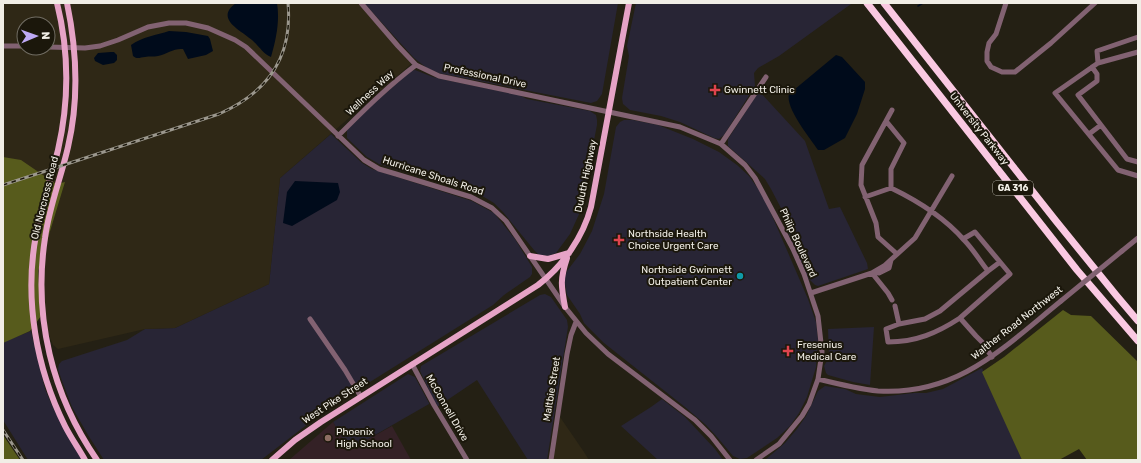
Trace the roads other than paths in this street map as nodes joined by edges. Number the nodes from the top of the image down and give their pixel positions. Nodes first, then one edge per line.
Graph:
1 (57, 3) edge
2 (67, 3) edge
3 (361, 3) edge
4 (623, 3) edge
5 (629, 3) edge
6 (867, 3) edge
7 (884, 3) edge
8 (1006, 3) edge
9 (1094, 3) edge
10 (628, 10) junction
11 (1138, 37) edge
12 (3, 46) edge
13 (16, 46) edge
14 (56, 47) edge
15 (65, 48) junction
16 (74, 48) junction
17 (1138, 52) edge
18 (1098, 63) junction
19 (416, 65) junction
20 (1092, 67) junction
21 (766, 77) dead end
22 (892, 110) dead end
23 (609, 112) junction
24 (886, 121) junction
25 (1101, 125) junction
26 (1089, 134) junction
27 (338, 136) junction
28 (721, 144) junction
29 (1138, 162) edge
30 (952, 176) dead end
31 (1138, 176) edge
32 (891, 188) junction
33 (865, 197) junction
34 (931, 211) junction
35 (1138, 238) edge
36 (964, 239) junction
37 (569, 253) junction
38 (897, 254) junction
39 (530, 256) junction
40 (1000, 262) junction
41 (988, 271) junction
42 (873, 272) junction
43 (546, 279) junction
44 (811, 293) junction
45 (892, 300) dead end
46 (895, 306) dead end
47 (565, 307) junction
48 (960, 318) junction
49 (310, 319) dead end
50 (1138, 321) edge
51 (576, 322) junction
52 (899, 324) junction
53 (1138, 341) edge
54 (990, 358) junction
55 (412, 364) junction
56 (818, 379) junction
57 (361, 397) junction
58 (757, 459) edge
59 (85, 460) edge
60 (97, 460) edge
61 (272, 460) edge
62 (467, 460) edge
63 (551, 460) edge
64 (732, 460) edge
65 (752, 460) edge

1 - 15 main road, Old Norcross Road
2 - 16 main road, Old Norcross Road
3 - 19 street, Professional Drive
4 - 10 street
5 - 10 main road, Duluth Highway
6 - 53 highway, University Parkway / GA 316
7 - 50 highway, University Parkway / GA 316
8 - 9 street
10 - 23 main road, Duluth Highway
11 - 18 street
12 - 13 street
14 - 15 street, Hurricane Shoals Road
15 - 16 street, Hurricane Shoals Road
15 - 59 main road, Old Norcross Road
16 - 27 street, Hurricane Shoals Road
16 - 60 main road, Old Norcross Road
17 - 18 street
18 - 20 street
19 - 23 street, Professional Drive
19 - 27 street, Wellness Way
20 - 25 street
20 - 26 street
21 - 28 street
22 - 24 street
23 - 28 street, Philip Boulevard
23 - 37 main road, Duluth Highway
24 - 32 street
24 - 33 street
25 - 26 street
25 - 29 street
26 - 31 street
27 - 39 street, Hurricane Shoals Road
28 - 44 street, Philip Boulevard
30 - 34 street
32 - 33 street
32 - 34 street
33 - 38 street
34 - 36 street
34 - 38 street
35 - 54 street, Walther Road Northwest, bridge
36 - 40 street
36 - 41 street
37 - 39 main road
37 - 43 main road, Duluth Highway
37 - 47 main road
38 - 42 street
39 - 43 street, Hurricane Shoals Road
40 - 41 street
40 - 48 street
41 - 52 street
42 - 44 street
42 - 45 street
43 - 47 street, Hurricane Shoals Road
43 - 55 main road, Duluth Highway
44 - 56 street, Philip Boulevard
46 - 52 street
47 - 51 street, Hurricane Shoals Road
48 - 52 street
48 - 54 street
49 - 57 street
51 - 63 street, Maltbie Street
51 - 64 street, Hurricane Shoals Road
54 - 56 street, Walther Road Northwest
55 - 57 main road, West Pike Street
55 - 62 street, McConnell Drive
56 - 58 street, Philip Boulevard
57 - 61 main road, West Pike Street
58 - 65 street

